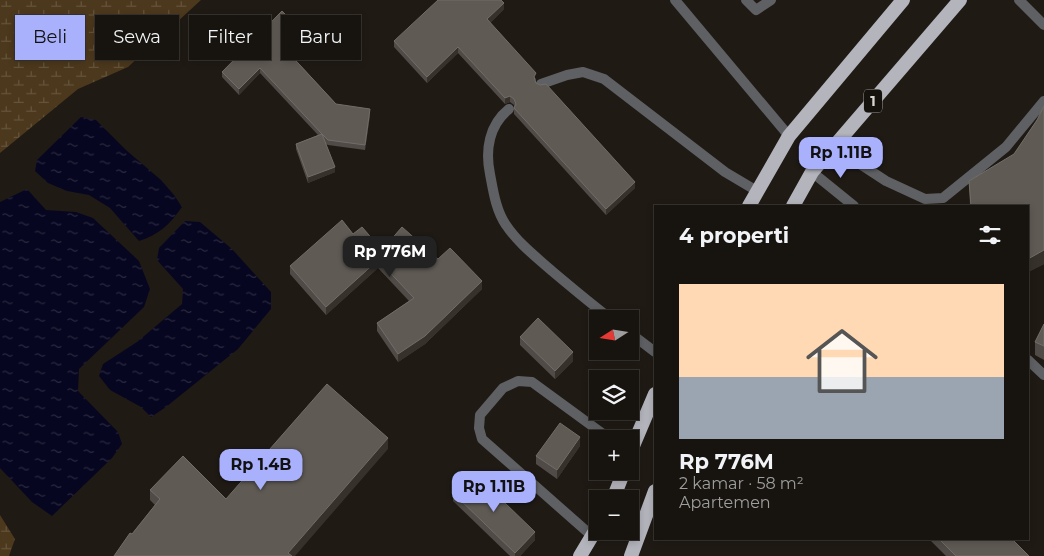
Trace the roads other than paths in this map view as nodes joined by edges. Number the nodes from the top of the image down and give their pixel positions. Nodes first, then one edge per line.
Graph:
1 (675, 0) edge
2 (746, 0) edge
3 (771, 0) edge
4 (903, 0) edge
5 (960, 0) edge
6 (1020, 0) edge
7 (1044, 25) edge
8 (541, 84) edge
9 (1044, 101) edge
10 (509, 109) dead end
11 (789, 136) junction
12 (835, 144) junction
13 (812, 172) junction
14 (757, 192) junction
15 (750, 205) edge
16 (794, 205) edge
17 (853, 205) edge
18 (599, 310) edge
19 (639, 340) edge
20 (654, 351) edge
21 (1029, 361) edge
22 (1044, 375) edge
23 (654, 396) edge
24 (598, 430) edge
25 (639, 432) edge
26 (654, 494) edge
27 (589, 526) edge
28 (590, 540) edge
29 (580, 556) edge
30 (631, 556) edge

1 - 11 street
2 - 3 street
4 - 11 highway
5 - 12 highway, 1
6 - 7 street
8 - 14 street
9 - 12 street
10 - 18 street
11 - 14 highway
12 - 13 highway, 1
13 - 16 highway, 1
13 - 17 street
14 - 15 highway
19 - 20 street
21 - 22 street
23 - 25 highway
24 - 27 street
26 - 30 highway
28 - 29 highway

